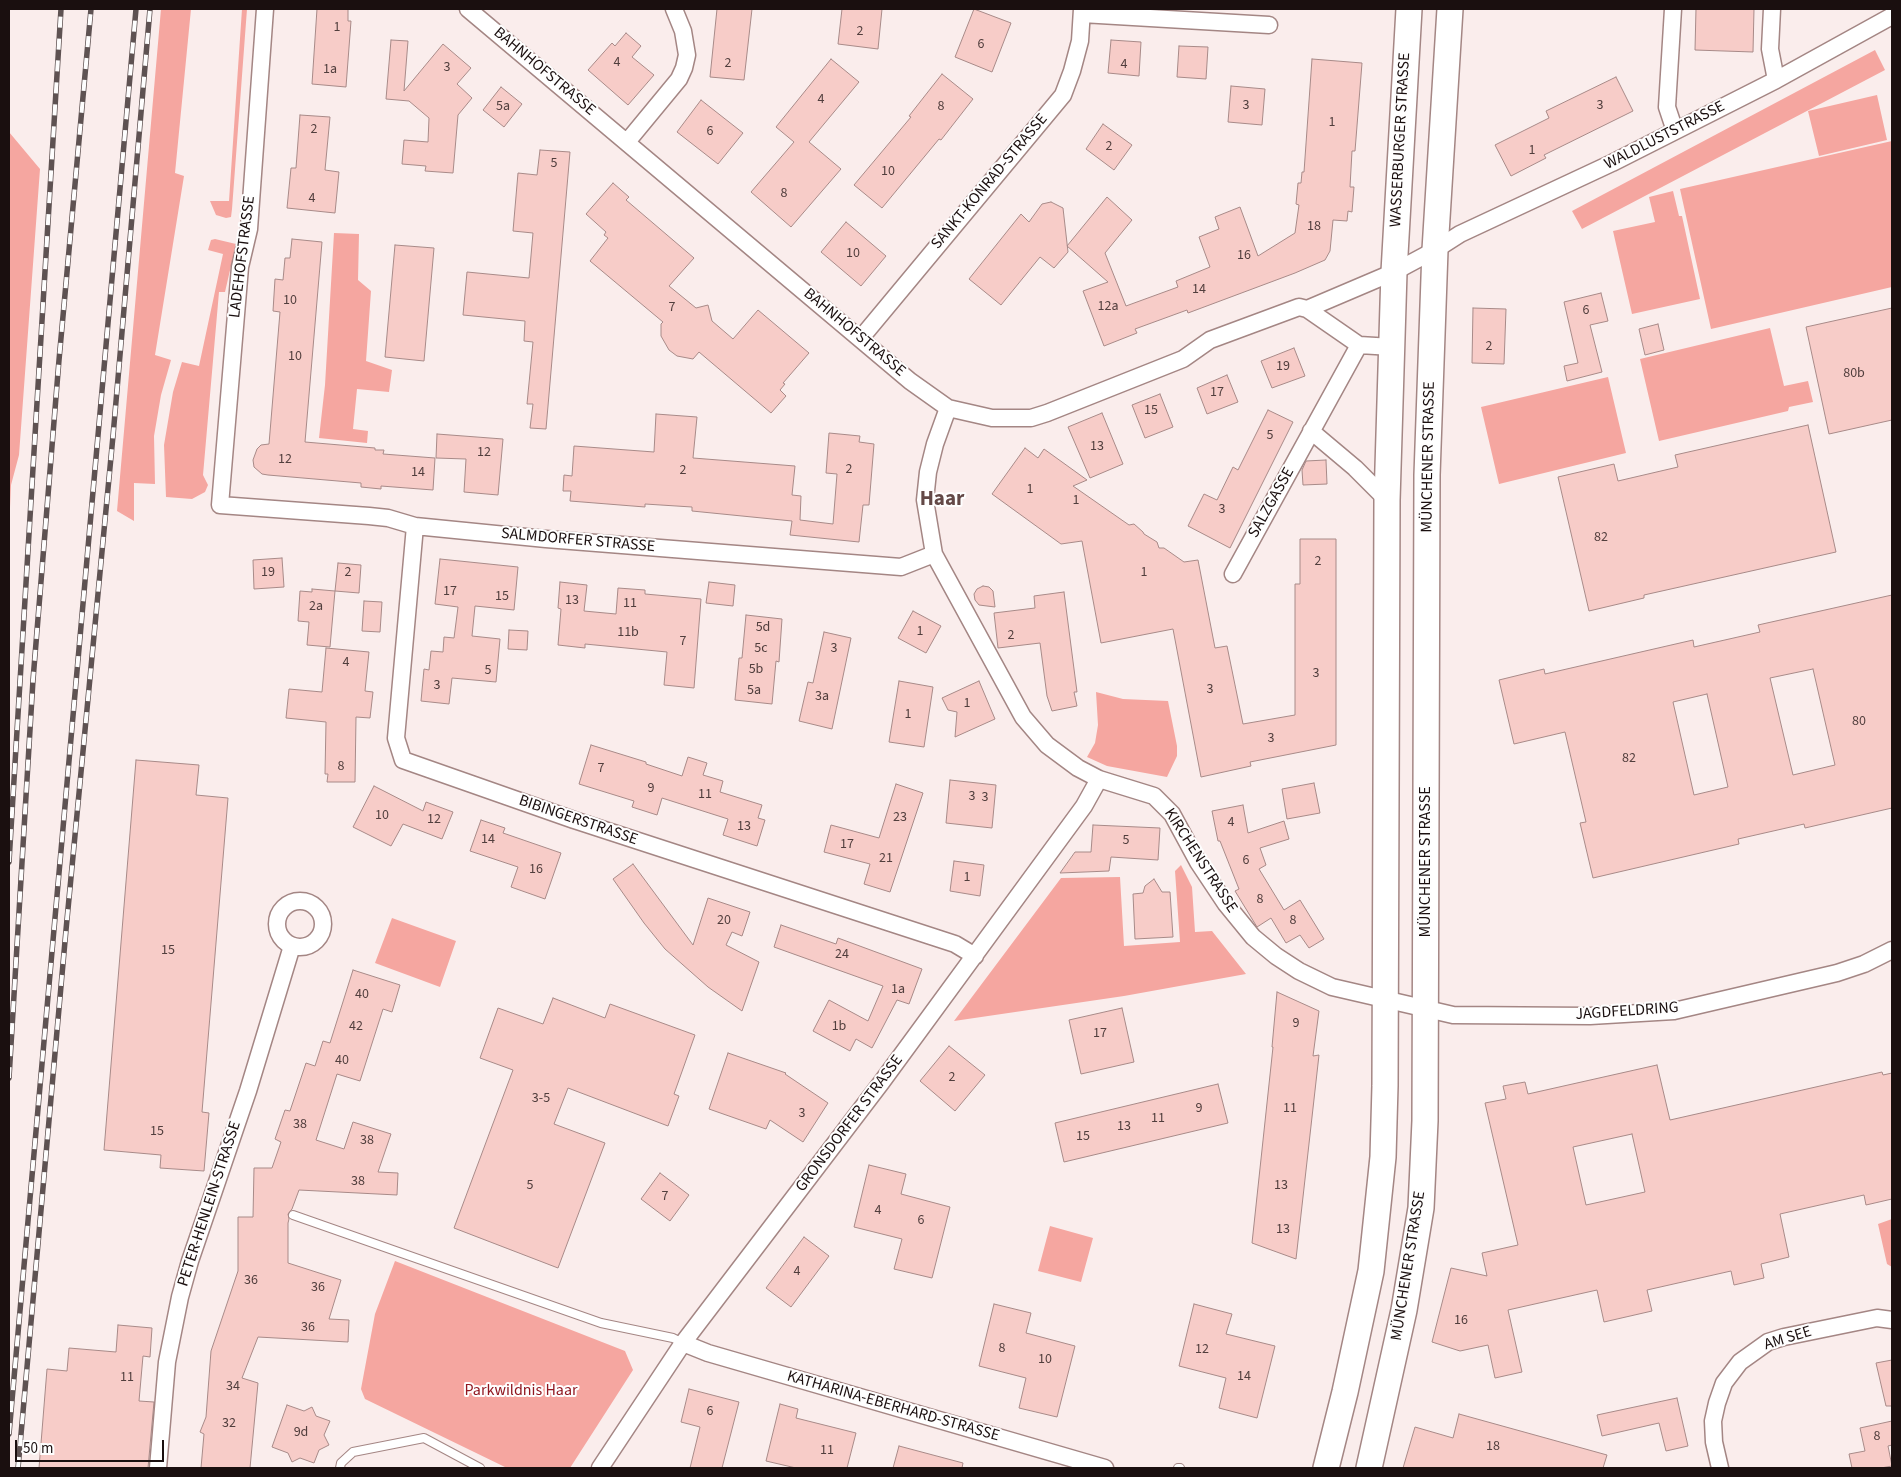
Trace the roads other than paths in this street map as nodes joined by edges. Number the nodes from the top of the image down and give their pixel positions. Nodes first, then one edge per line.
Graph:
1 (265, 9) edge
2 (468, 9) edge
3 (674, 9) edge
4 (1409, 9) edge
5 (1450, 9) edge
6 (1673, 9) edge
7 (1772, 9) edge
8 (1082, 11) edge
9 (1892, 16) edge
10 (1269, 25) dead end
11 (1776, 80) junction
12 (1675, 131) junction
13 (627, 142) junction
14 (1436, 250) junction
15 (1394, 272) junction
16 (1307, 309) junction
17 (861, 338) junction
18 (1359, 345) junction
19 (1392, 347) junction
20 (948, 408) junction
21 (1311, 431) junction
22 (1387, 500) junction
23 (220, 505) joint
24 (414, 526) junction
25 (934, 554) junction
26 (1233, 574) dead end
27 (1099, 779) junction
28 (292, 946) dead end
29 (1892, 950) edge
30 (975, 956) junction
31 (1385, 999) junction
32 (1426, 1008) junction
33 (293, 1215) dead end
34 (1892, 1320) edge
35 (683, 1343) junction
36 (158, 1468) edge
37 (340, 1468) edge
38 (480, 1468) edge
39 (600, 1468) edge
40 (1105, 1468) edge
41 (1326, 1468) edge
42 (1370, 1468) edge
43 (1720, 1468) edge

1 - 23 street, LADEHOFSTRASSE
2 - 13 street, BAHNHOFSTRASSE
3 - 13 street
4 - 15 main road, WASSERBURGER STRASSE
5 - 14 main road
6 - 12 street
7 - 11 street
8 - 10 street
8 - 17 street, SANKT-KONRAD-STRASSE
9 - 11 street, WALDLUSTSTRASSE
11 - 12 street, WALDLUSTSTRASSE
12 - 14 street, WALDLUSTSTRASSE
13 - 17 street, BAHNHOFSTRASSE
14 - 15 street, BAHNHOFSTRASSE
14 - 32 main road, MÜNCHENER STRASSE
15 - 16 street, BAHNHOFSTRASSE
15 - 19 main road
16 - 18 street
16 - 20 street, BAHNHOFSTRASSE
17 - 20 street, BAHNHOFSTRASSE
18 - 19 street
18 - 21 street, SALZGASSE
19 - 22 main road
20 - 25 street, KIRCHENSTRASSE
21 - 22 street
21 - 26 street, SALZGASSE
22 - 31 main road
23 - 24 street, SALMDORFER STRASSE
24 - 25 street, SALMDORFER STRASSE
24 - 30 street, BIBINGERSTRASSE
25 - 27 street, KIRCHENSTRASSE
27 - 30 street, GRONSDORFER STRASSE
27 - 31 street, KIRCHENSTRASSE
28 - 36 street, PETER-HENLEIN-STRASSE
29 - 32 street, JAGDFELDRING
30 - 35 street, GRONSDORFER STRASSE
31 - 32 street, JAGDFELDRING
31 - 41 main road
32 - 42 main road, MÜNCHENER STRASSE
33 - 35 lane
34 - 43 street, AM SEE
35 - 39 street, GRONSDORFER STRASSE
35 - 40 street, KATHARINA-EBERHARD-STRASSE
37 - 38 lane

